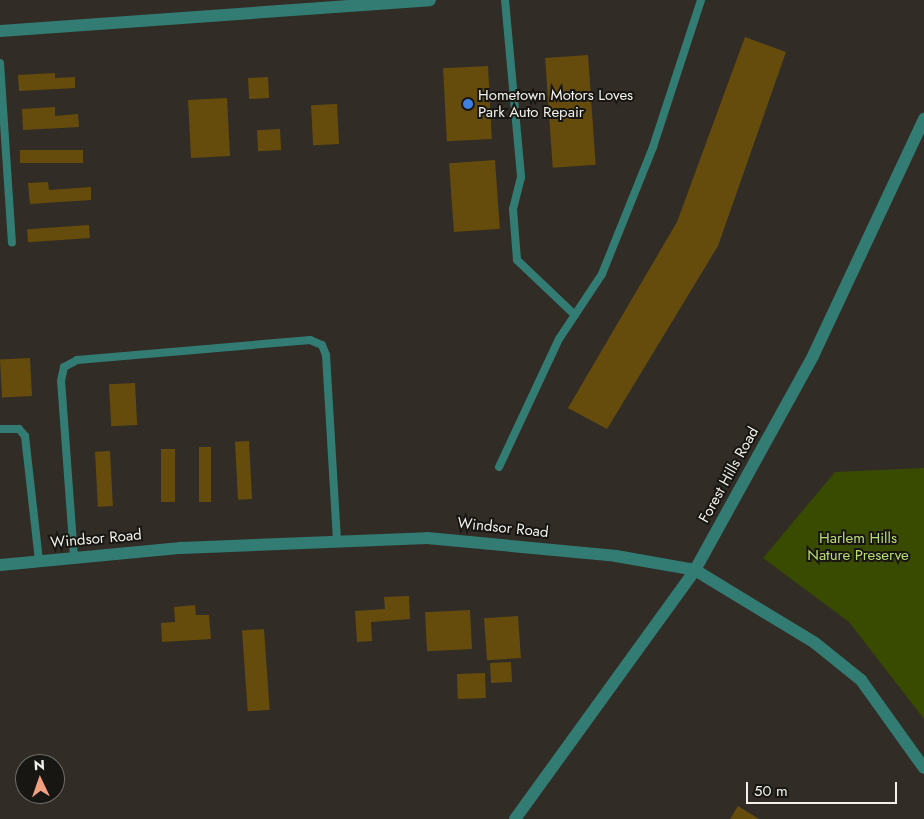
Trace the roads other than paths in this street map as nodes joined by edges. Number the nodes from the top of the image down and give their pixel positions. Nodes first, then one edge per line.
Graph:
1 (430, 0) edge
2 (505, 0) edge
3 (701, 0) edge
4 (0, 31) edge
5 (0, 63) edge
6 (924, 119) edge
7 (12, 243) dead end
8 (575, 315) junction
9 (0, 429) edge
10 (499, 467) dead end
11 (337, 539) junction
12 (74, 557) junction
13 (39, 560) junction
14 (0, 565) edge
15 (695, 570) junction
16 (924, 768) edge
17 (515, 819) edge

1 - 4 street
2 - 8 lane
3 - 8 lane
5 - 7 lane
6 - 15 street, Forest Hills Road
8 - 10 lane
9 - 13 lane
11 - 12 street, Windsor Road
11 - 12 lane
11 - 15 street, Windsor Road
12 - 13 street, Windsor Road
13 - 14 street, Windsor Road
15 - 16 street, Windsor Road
15 - 17 street, Forest Hills Road

